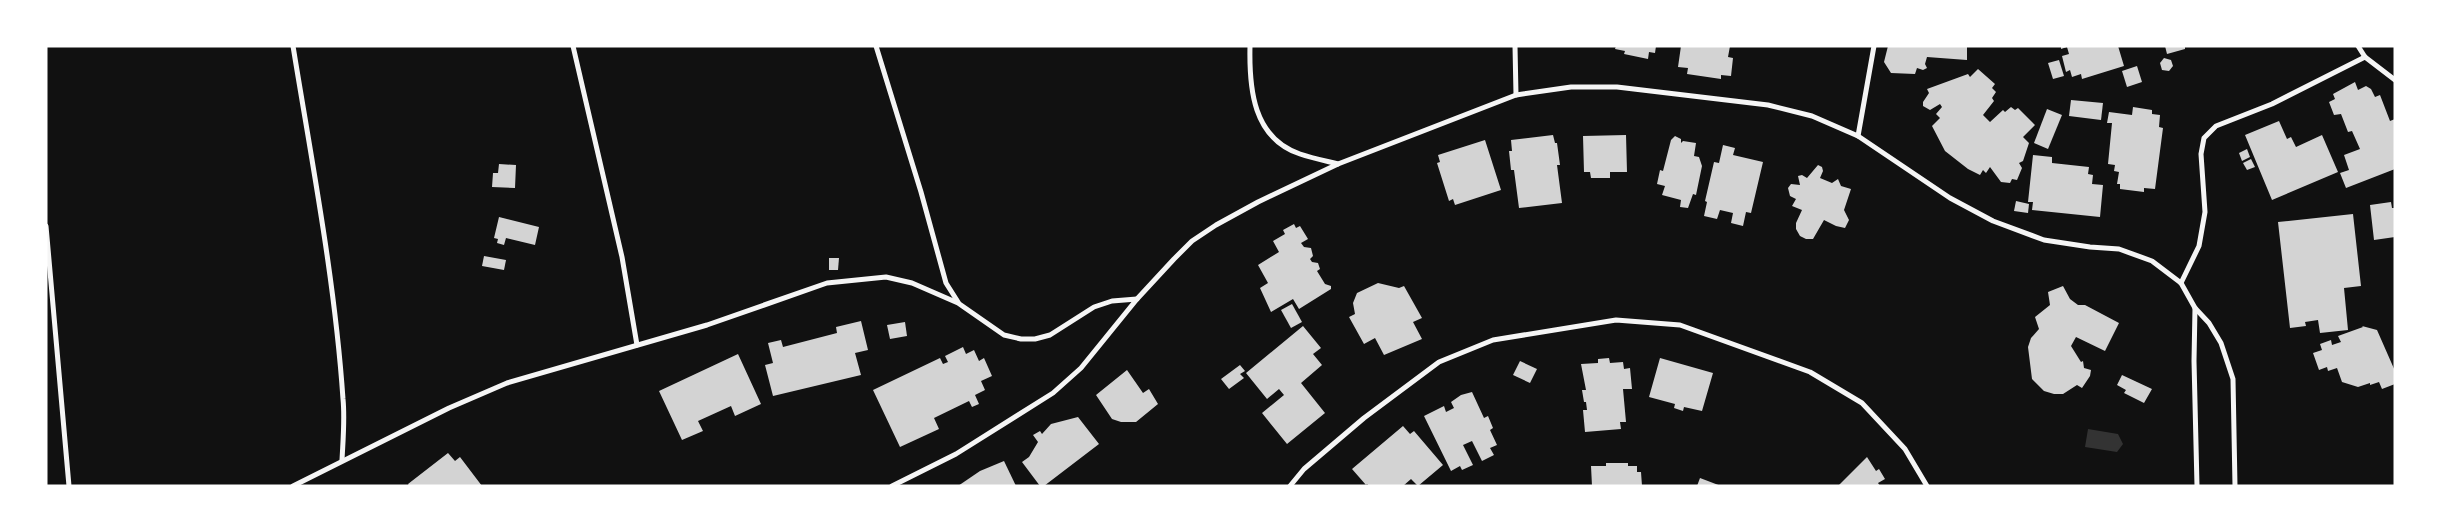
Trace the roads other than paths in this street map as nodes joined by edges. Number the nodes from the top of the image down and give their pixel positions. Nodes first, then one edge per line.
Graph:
1 (293, 46) edge
2 (573, 46) edge
3 (876, 46) edge
4 (1250, 46) edge
5 (1515, 46) edge
6 (1874, 46) edge
7 (2358, 46) edge
8 (2365, 57) junction
9 (2395, 80) edge
10 (1516, 95) junction
11 (1858, 136) junction
12 (1338, 164) junction
13 (46, 226) edge
14 (2181, 283) junction
15 (1137, 298) junction
16 (958, 303) junction
17 (2195, 308) junction
18 (638, 345) junction
19 (342, 460) junction
20 (69, 486) edge
21 (293, 486) edge
22 (892, 486) edge
23 (1290, 486) edge
24 (1927, 486) edge
25 (2197, 486) edge
26 (2235, 486) edge

1 - 19 street
2 - 18 street
3 - 16 street
4 - 12 street
5 - 10 street
6 - 11 street
7 - 8 street
8 - 9 street
8 - 14 street
10 - 11 street
10 - 12 street
11 - 14 street
12 - 15 street
13 - 20 street
14 - 17 street
15 - 16 street
15 - 22 street
16 - 18 street
17 - 25 street
17 - 26 street
18 - 19 street
19 - 21 street
23 - 24 street

